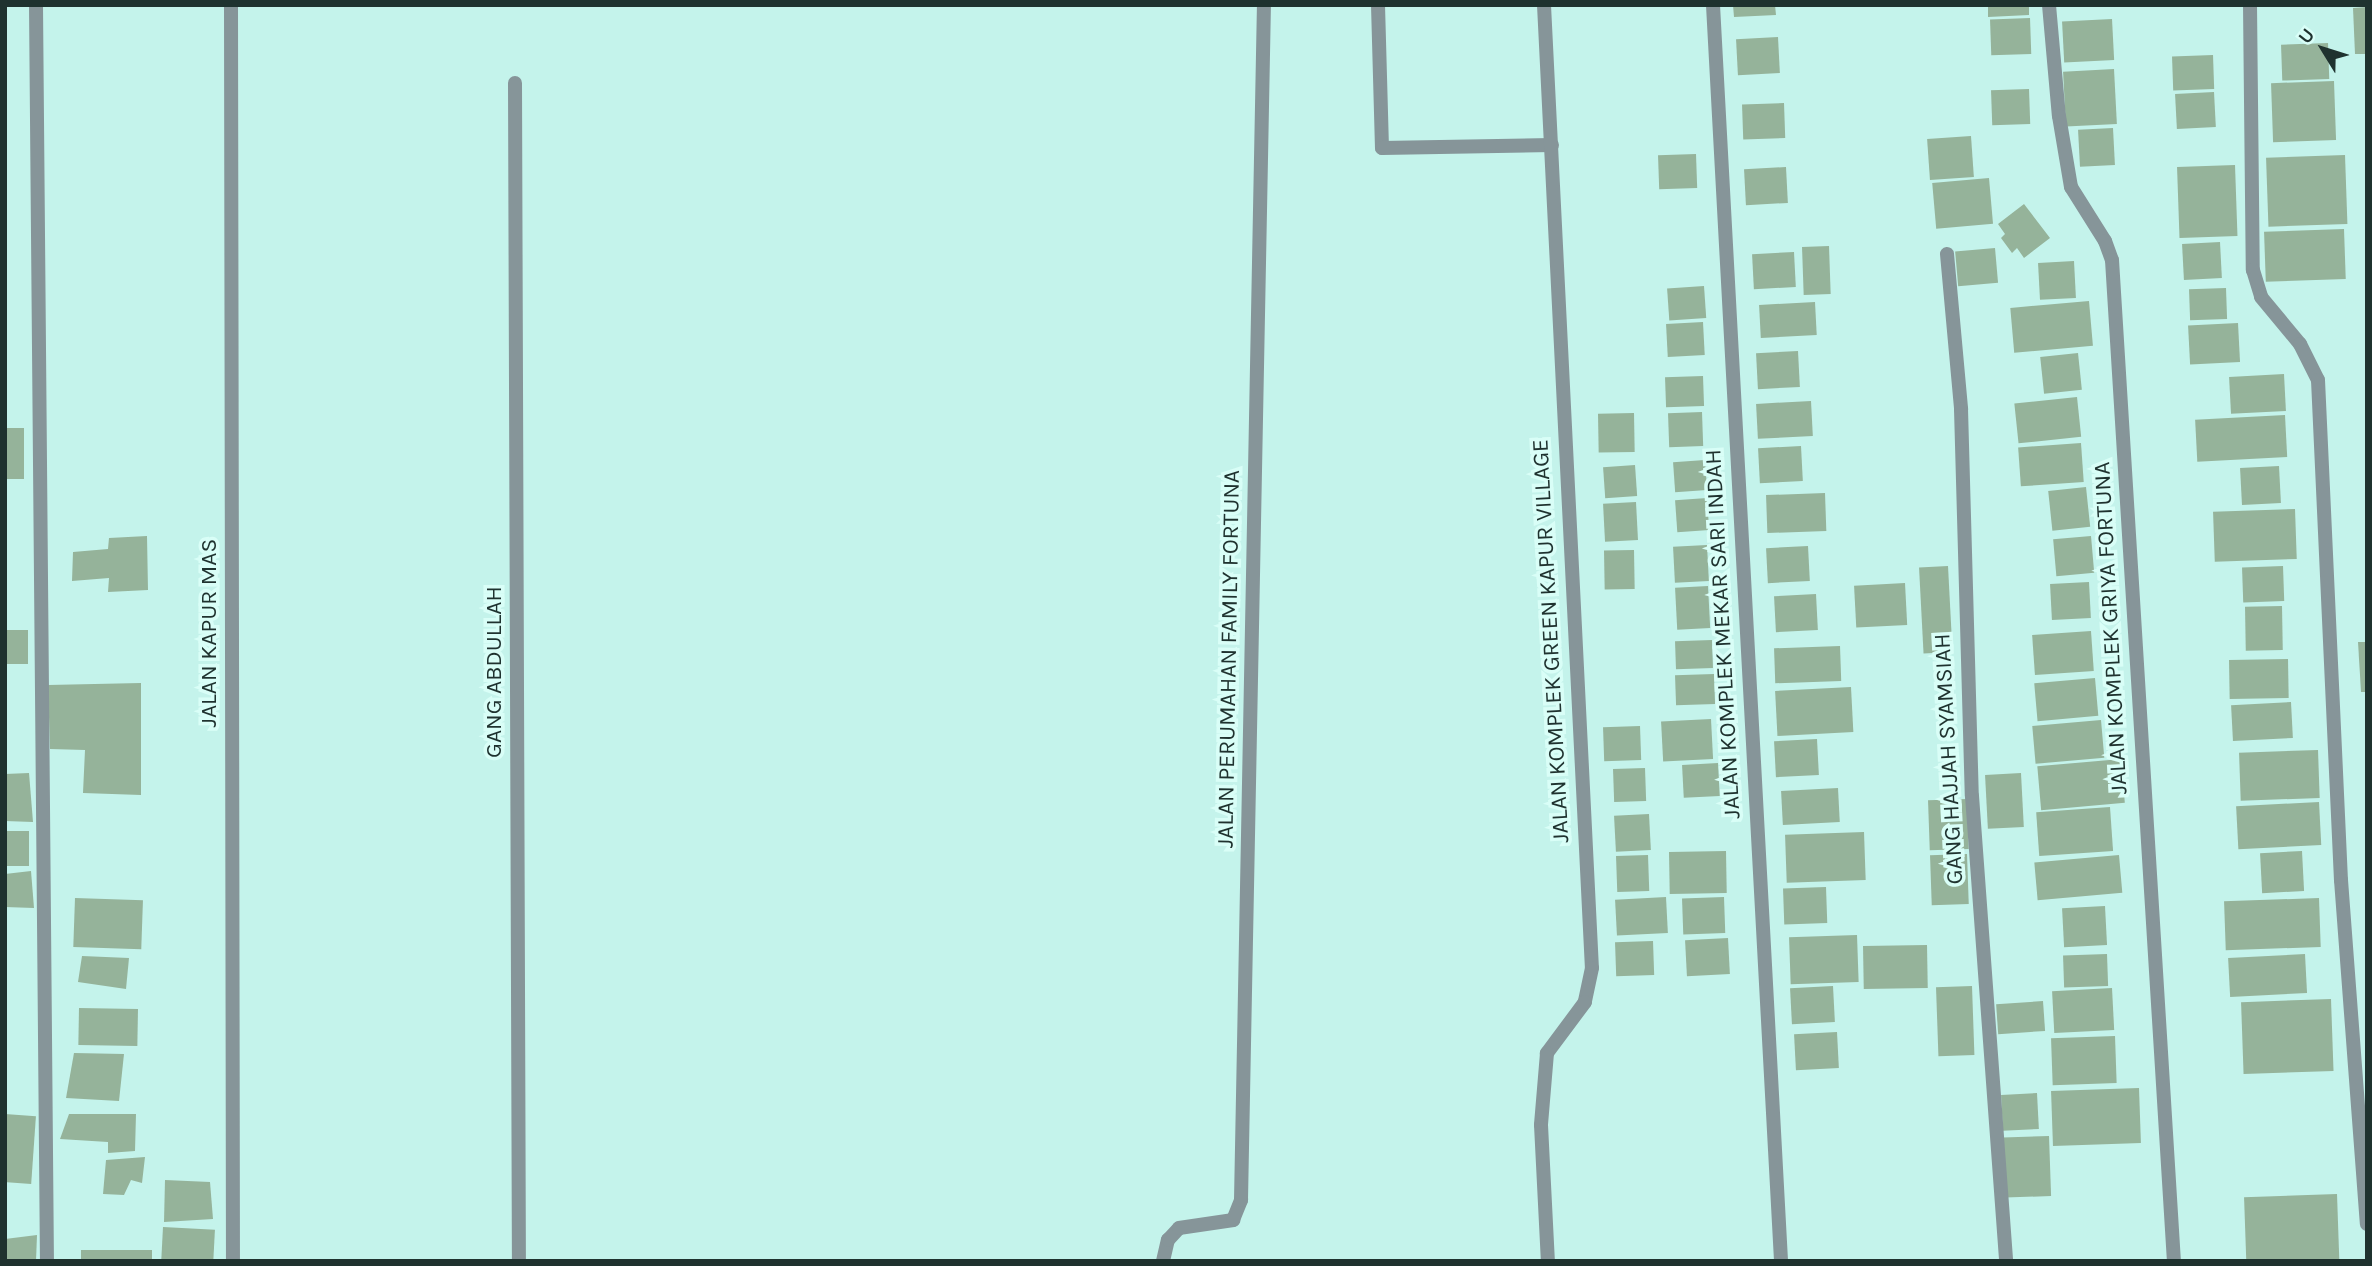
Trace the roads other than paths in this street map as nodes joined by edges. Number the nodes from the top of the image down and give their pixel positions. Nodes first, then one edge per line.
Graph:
1 (36, 5) edge
2 (231, 5) edge
3 (1264, 5) edge
4 (1378, 5) edge
5 (1544, 5) edge
6 (1713, 5) edge
7 (2049, 5) edge
8 (2250, 5) edge
9 (515, 83) dead end
10 (1552, 145) junction
11 (1947, 254) dead end
12 (2367, 1224) edge
13 (47, 1261) edge
14 (233, 1261) edge
15 (519, 1261) edge
16 (1163, 1261) edge
17 (1548, 1261) edge
18 (1781, 1261) edge
19 (2006, 1261) edge
20 (2174, 1261) edge

1 - 13 street
2 - 14 street, JALAN KAPUR MAS
3 - 16 street, JALAN PERUMAHAN FAMILY FORTUNA
4 - 10 street
5 - 10 street, JALAN KOMPLEK GREEN KAPUR VILLAGE
6 - 18 street, JALAN KOMPLEK MEKAR SARI INDAH
7 - 20 street, JALAN KOMPLEK GRIYA FORTUNA
8 - 12 street
9 - 15 street, GANG ABDULLAH
10 - 17 street, JALAN KOMPLEK GREEN KAPUR VILLAGE
11 - 19 street, GANG HAJJAH SYAMSIAH

